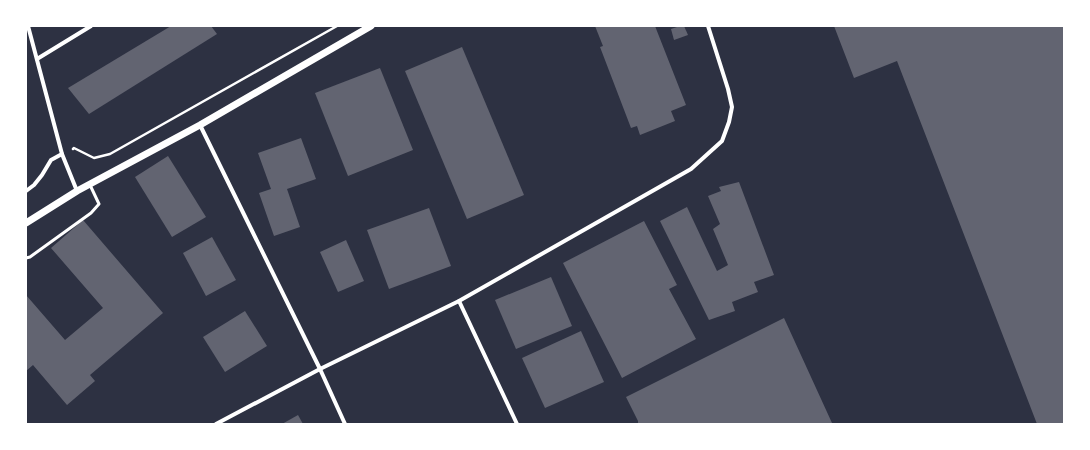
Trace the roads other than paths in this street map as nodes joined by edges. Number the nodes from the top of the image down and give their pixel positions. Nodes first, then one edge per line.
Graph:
1 (28, 26) edge
2 (92, 26) edge
3 (371, 26) edge
4 (708, 26) edge
5 (38, 59) junction
6 (200, 125) junction
7 (62, 154) junction
8 (90, 184) junction
9 (26, 191) edge
10 (77, 191) junction
11 (26, 224) edge
12 (26, 258) edge
13 (459, 301) junction
14 (320, 369) junction
15 (216, 424) edge
16 (345, 424) edge
17 (517, 424) edge

1 - 5 street
2 - 5 street
3 - 6 street
4 - 13 street
5 - 7 street
6 - 8 street
6 - 14 street
7 - 9 street
7 - 10 street
8 - 10 street
8 - 12 lane
10 - 11 street
13 - 14 street
13 - 17 street
14 - 15 street
14 - 16 street

